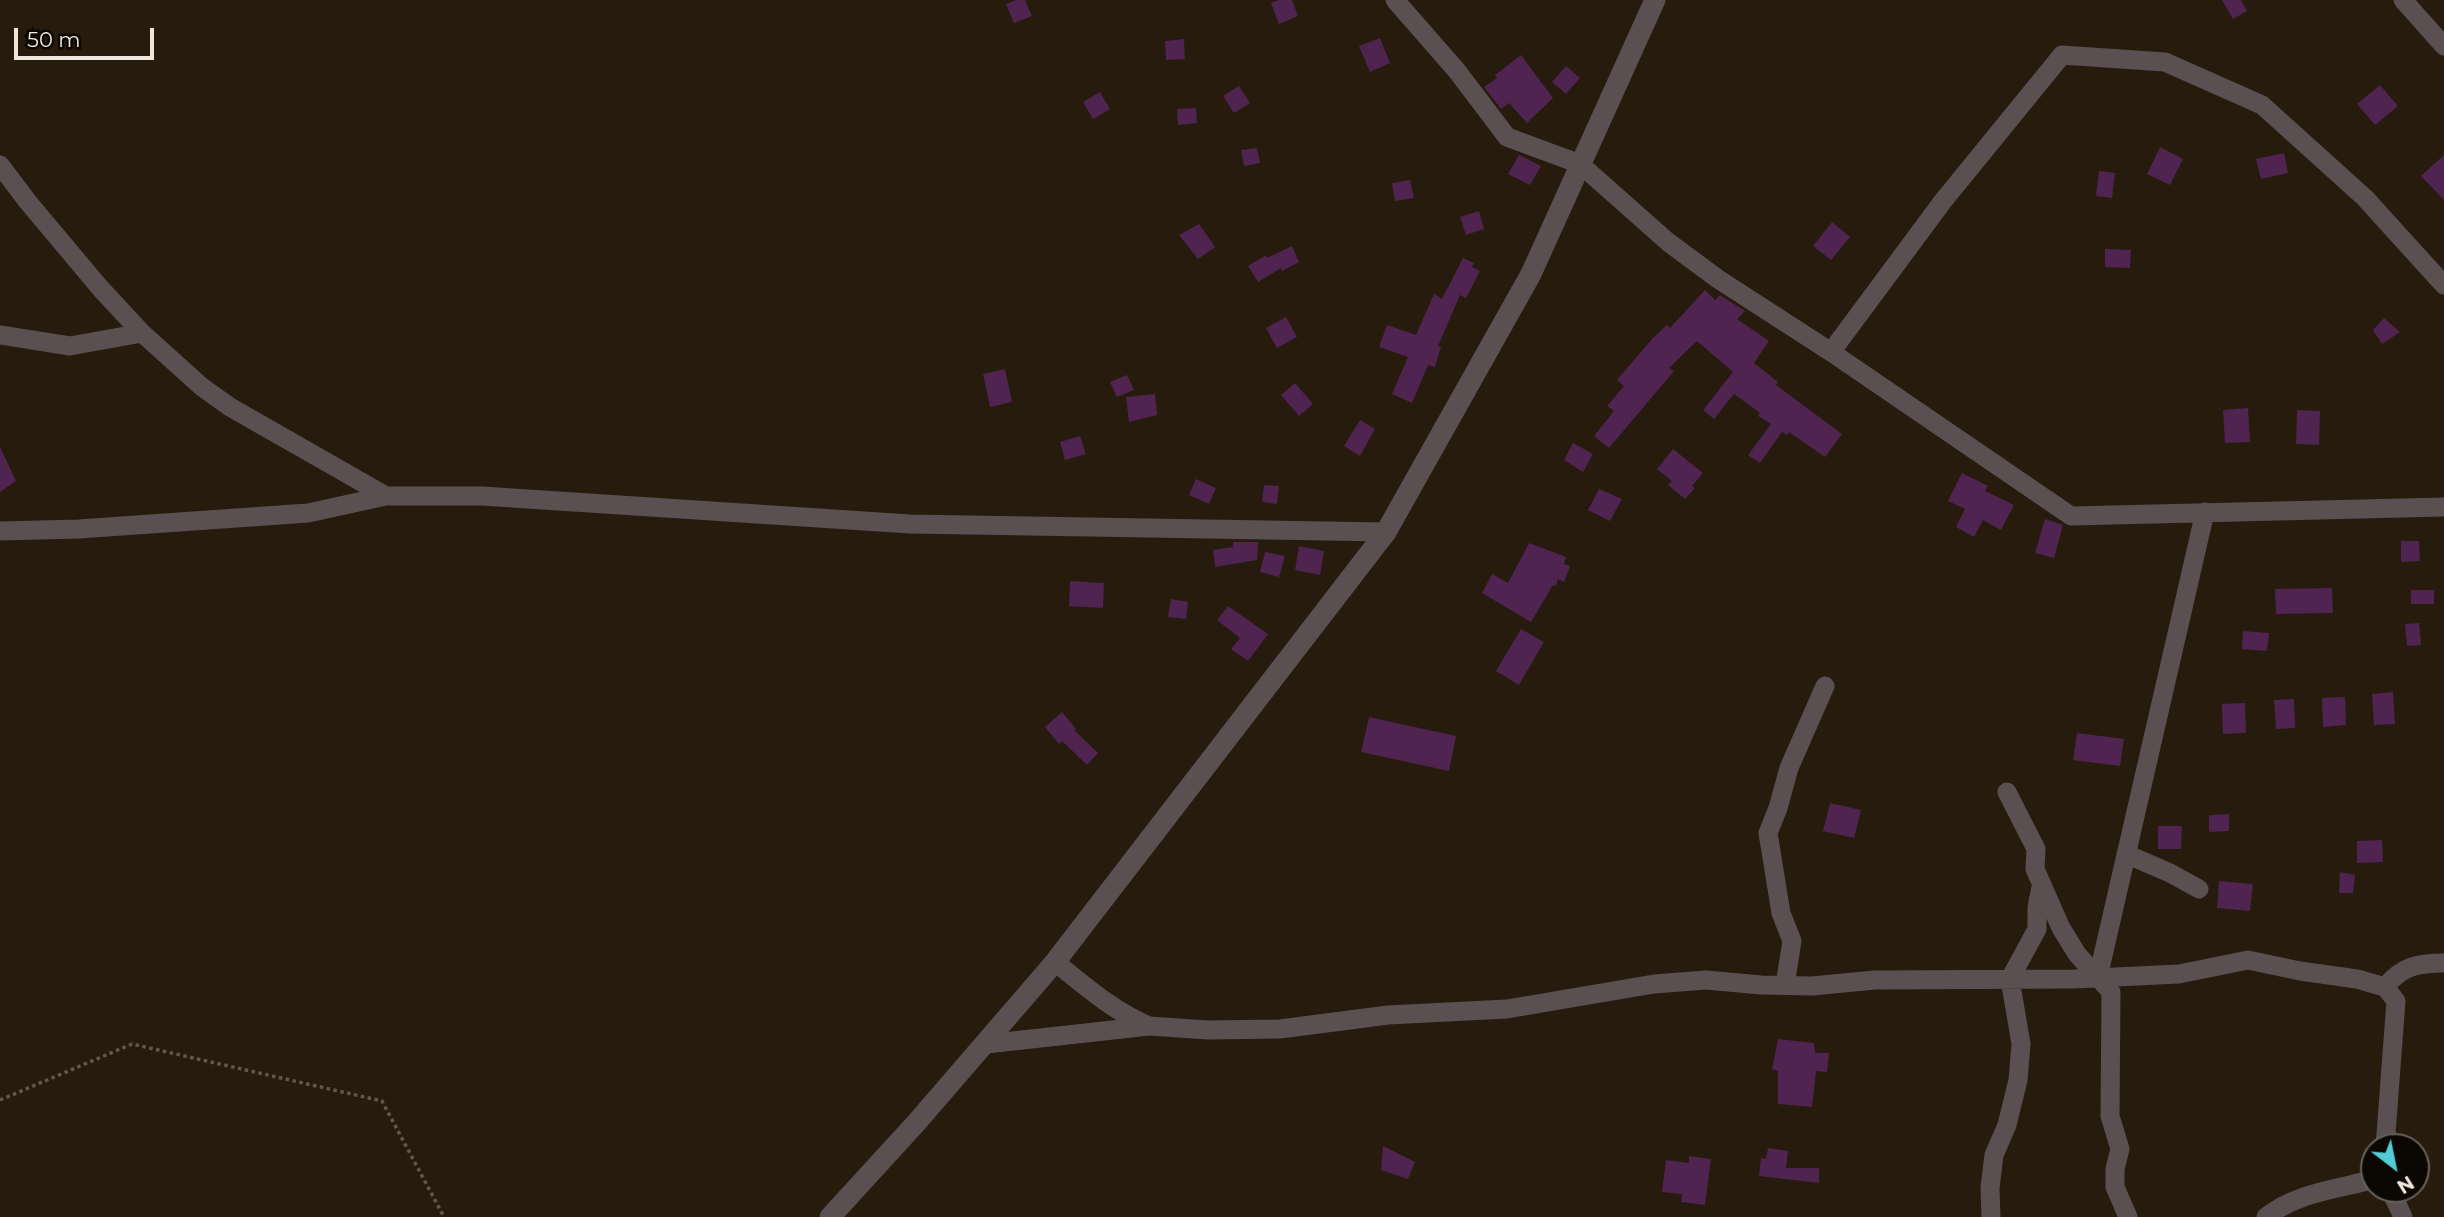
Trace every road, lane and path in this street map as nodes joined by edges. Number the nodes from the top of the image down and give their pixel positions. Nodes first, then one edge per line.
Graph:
1 (1395, 0) edge
2 (1655, 0) edge
3 (2403, 0) edge
4 (2444, 46) edge
5 (1580, 164) junction
6 (0, 165) edge
7 (2444, 285) edge
8 (142, 333) junction
9 (0, 335) edge
10 (1831, 352) junction
11 (386, 496) junction
12 (2444, 507) edge
13 (2205, 512) junction
14 (0, 531) edge
15 (1385, 532) junction
16 (1825, 686) dead end
17 (2007, 792) dead end
18 (2126, 854) junction
19 (2041, 887) junction
20 (2199, 889) dead end
21 (1055, 962) junction
22 (2444, 963) edge
23 (2098, 977) junction
24 (2010, 979) junction
25 (1785, 985) junction
26 (2385, 987) junction
27 (1149, 1026) junction
28 (986, 1044) junction
29 (0, 1100) edge
30 (2386, 1133) edge
31 (2360, 1182) edge
32 (444, 1217) edge
33 (830, 1217) edge
34 (1991, 1217) edge
35 (2128, 1217) edge
36 (2266, 1217) edge

1 - 5 street
2 - 5 street
3 - 4 street
5 - 10 street
5 - 15 street
6 - 8 street
7 - 10 street
8 - 9 street
8 - 11 street
10 - 13 street
11 - 14 street
11 - 15 street
12 - 13 street
13 - 18 street
15 - 21 street
16 - 25 street
17 - 19 street
18 - 20 street
18 - 23 street
19 - 23 street
19 - 24 street
21 - 27 street
21 - 28 street
22 - 26 street
23 - 24 street
23 - 26 street
23 - 35 street
24 - 25 street
24 - 34 street
25 - 27 street
26 - 30 street
27 - 28 street
28 - 33 street
29 - 32 path
31 - 36 street

